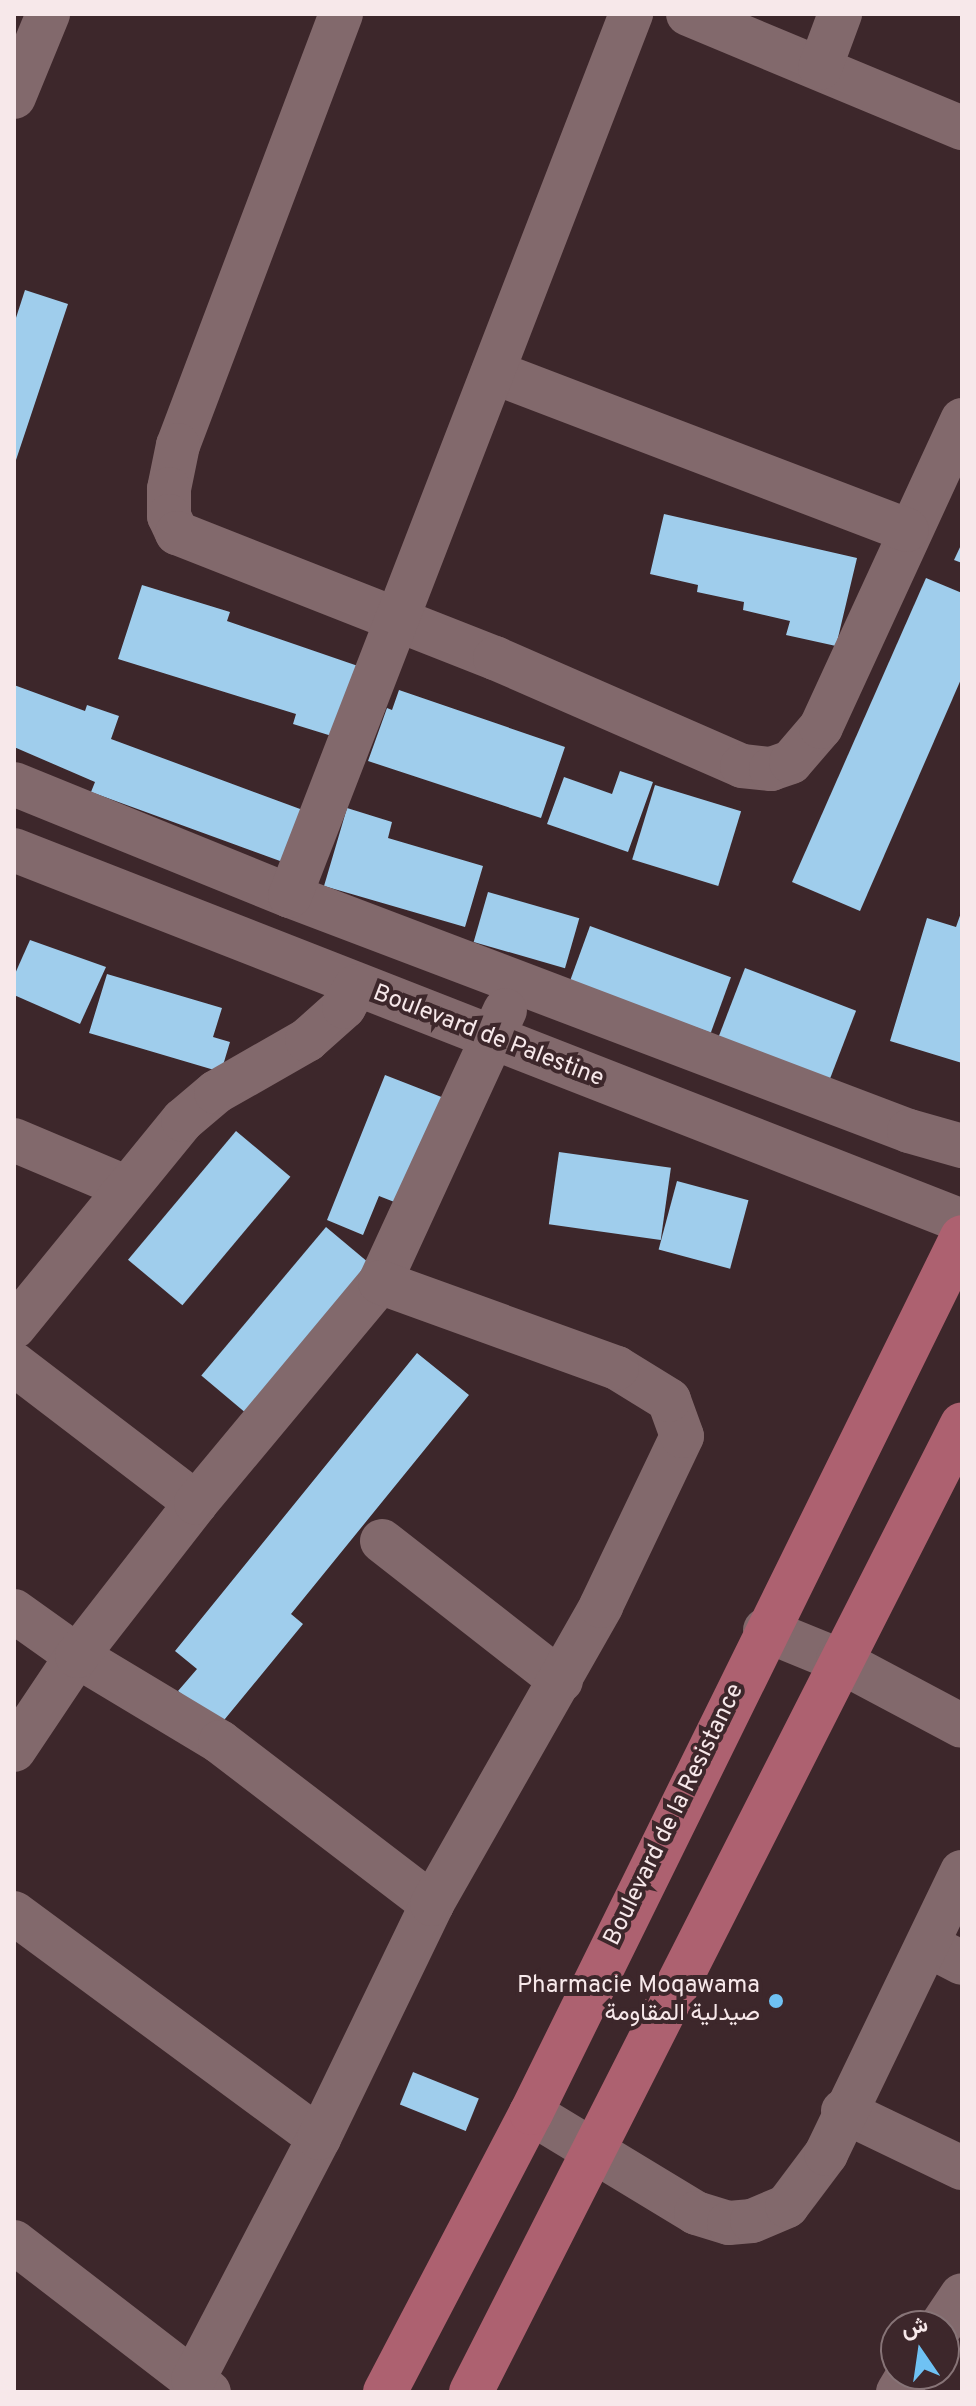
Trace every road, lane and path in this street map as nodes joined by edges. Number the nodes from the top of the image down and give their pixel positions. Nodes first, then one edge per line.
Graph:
1 (48, 14) edge
2 (341, 14) edge
3 (631, 14) edge
4 (688, 14) edge
5 (840, 14) edge
6 (820, 68) junction
7 (14, 97) edge
8 (962, 128) edge
9 (493, 372) junction
10 (962, 420) edge
11 (907, 530) junction
12 (394, 618) junction
13 (14, 784) edge
14 (14, 850) edge
15 (290, 896) junction
16 (518, 982) junction
17 (356, 986) junction
18 (492, 1038) junction
19 (14, 1140) edge
20 (962, 1146) edge
21 (125, 1187) junction
22 (962, 1221) edge
23 (962, 1237) edge
24 (380, 1282) junction
25 (14, 1327) edge
26 (14, 1364) edge
27 (962, 1424) edge
28 (196, 1503) junction
29 (382, 1541) dead end
30 (14, 1611) edge
31 (765, 1630) junction
32 (77, 1656) junction
33 (838, 1660) junction
34 (561, 1681) junction
35 (962, 1726) edge
36 (14, 1750) edge
37 (962, 1872) edge
38 (432, 1904) junction
39 (14, 1913) edge
40 (946, 1954) edge
41 (843, 2111) junction
42 (531, 2113) junction
43 (319, 2138) junction
44 (594, 2149) junction
45 (962, 2168) edge
46 (14, 2242) edge
47 (201, 2386) edge
48 (385, 2392) edge
49 (471, 2392) edge

1 - 7 street
2 - 12 street
3 - 9 street
4 - 6 street
5 - 6 street
6 - 8 street
9 - 11 street
9 - 12 street
10 - 11 street
11 - 12 street
12 - 15 street
13 - 15 street
14 - 17 street, Boulevard de Palestine
15 - 16 street
16 - 18 street
16 - 20 street
17 - 18 street, Boulevard de Palestine
17 - 21 street
18 - 22 street, Boulevard de Palestine
18 - 24 street
19 - 21 street
21 - 25 street
23 - 31 main road, Boulevard de la Resistance
24 - 28 street
24 - 34 street
26 - 28 street
27 - 33 main road
28 - 32 street
29 - 34 street
30 - 32 street
31 - 33 street
31 - 42 main road, Boulevard de la Resistance
32 - 36 street
32 - 38 street
33 - 35 street
33 - 44 main road
34 - 38 street
37 - 40 street
38 - 43 street
39 - 43 street
40 - 41 street
41 - 44 street
41 - 45 street
42 - 44 street
42 - 48 main road, Boulevard de la Resistance
43 - 47 street
44 - 49 main road
46 - 47 street

